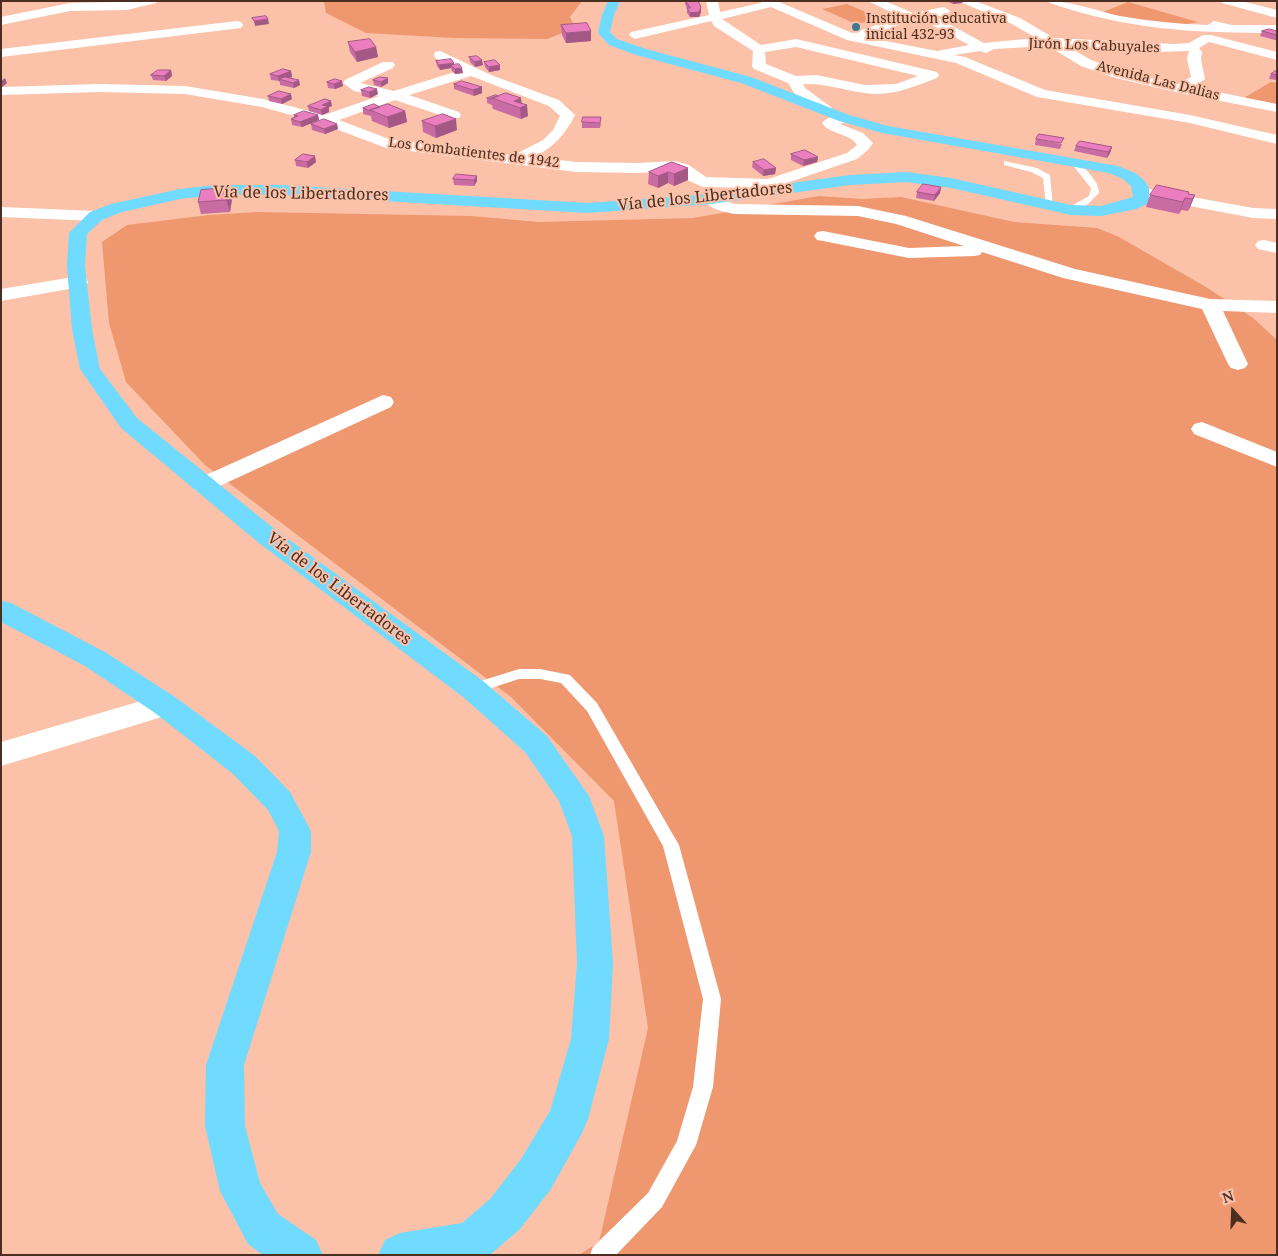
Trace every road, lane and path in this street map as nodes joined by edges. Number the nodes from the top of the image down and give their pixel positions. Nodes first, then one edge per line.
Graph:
1 (152, 1) edge
2 (614, 1) edge
3 (712, 1) edge
4 (874, 1) edge
5 (1054, 1) edge
6 (1226, 1) edge
7 (968, 3) edge
8 (778, 4) edge
9 (1108, 5) dead end
10 (1087, 12) junction
11 (1277, 14) edge
12 (1182, 16) dead end
13 (919, 17) junction
14 (715, 18) junction
15 (1, 21) edge
16 (237, 25) dead end
17 (1232, 29) junction
18 (1277, 31) edge
19 (635, 35) dead end
20 (851, 36) junction
21 (1206, 38) junction
22 (1052, 42) junction
23 (982, 47) junction
24 (1192, 48) junction
25 (759, 49) junction
26 (1, 53) edge
27 (936, 54) junction
28 (440, 55) dead end
29 (999, 56) dead end
30 (1277, 56) edge
31 (960, 60) junction
32 (388, 65) dead end
33 (473, 72) junction
34 (940, 73) junction
35 (794, 80) junction
36 (1165, 85) junction
37 (1180, 89) junction
38 (1, 91) edge
39 (395, 95) junction
40 (1277, 108) edge
41 (826, 110) junction
42 (1132, 110) junction
43 (844, 118) junction
44 (325, 120) junction
45 (437, 122) edge
46 (411, 132) dead end
47 (1277, 140) edge
48 (386, 143) junction
49 (517, 159) junction
50 (1074, 161) junction
51 (1007, 163) dead end
52 (764, 188) junction
53 (1143, 193) junction
54 (711, 199) junction
55 (1050, 205) junction
56 (1071, 210) junction
57 (1, 212) edge
58 (1277, 214) edge
59 (96, 216) junction
60 (823, 236) dead end
61 (991, 251) junction
62 (79, 282) junction
63 (1, 295) edge
64 (1210, 305) junction
65 (1277, 307) edge
66 (1238, 364) dead end
67 (383, 402) dead end
68 (1202, 429) dead end
69 (1275, 461) edge
70 (204, 485) junction
71 (1, 610) edge
72 (473, 688) junction
73 (165, 705) junction
74 (1, 754) edge
75 (460, 1250) edge
76 (301, 1255) edge
77 (400, 1255) edge
78 (601, 1255) edge

1 - 15 street
2 - 41 highway
3 - 14 street
4 - 13 street
5 - 10 street
6 - 11 street
7 - 13 street
7 - 22 street, Avenida Las Dalias
8 - 14 street
8 - 20 street
9 - 10 street
10 - 17 street
12 - 17 street
13 - 20 street
13 - 23 street
14 - 19 street
14 - 25 street
16 - 26 street
17 - 18 street
18 - 21 street
20 - 27 street
21 - 24 street
21 - 30 street
22 - 23 street, Jirón Los Cabuyales
22 - 24 street, Jirón Los Cabuyales
22 - 36 street, Avenida Las Dalias
23 - 27 street, Jirón Los Cabuyales
23 - 29 street
24 - 37 street
25 - 34 street
25 - 35 street
27 - 31 street
28 - 33 street
31 - 34 street
31 - 42 street
32 - 39 street
33 - 39 street
33 - 49 street
34 - 35 street
35 - 41 street
36 - 37 street, Avenida Las Dalias
36 - 42 street
37 - 40 street, Avenida Las Dalias
38 - 44 street, Los Combatientes de 1942
39 - 44 street
39 - 45 street
41 - 43 highway
42 - 47 street
43 - 50 highway
43 - 52 street
44 - 48 street, Los Combatientes de 1942
46 - 48 street
48 - 49 street, Los Combatientes de 1942
49 - 52 street, Los Combatientes de 1942
50 - 53 highway
50 - 56 lane
51 - 55 lane
52 - 54 highway, Vía de los Libertadores
52 - 55 highway, Vía de los Libertadores
53 - 56 highway, Vía de los Libertadores
53 - 58 street
54 - 59 highway, Vía de los Libertadores
54 - 61 street
55 - 56 highway, Vía de los Libertadores
57 - 59 street
59 - 62 highway, Vía de los Libertadores
60 - 61 street
61 - 64 street
62 - 63 street
62 - 70 highway, Vía de los Libertadores
64 - 65 street
64 - 66 street
67 - 70 street
68 - 69 street
70 - 72 highway, Vía de los Libertadores
71 - 73 highway
72 - 75 highway, Vía de los Libertadores
72 - 78 lane
73 - 74 street
73 - 76 highway
75 - 77 highway, Vía de los Libertadores

